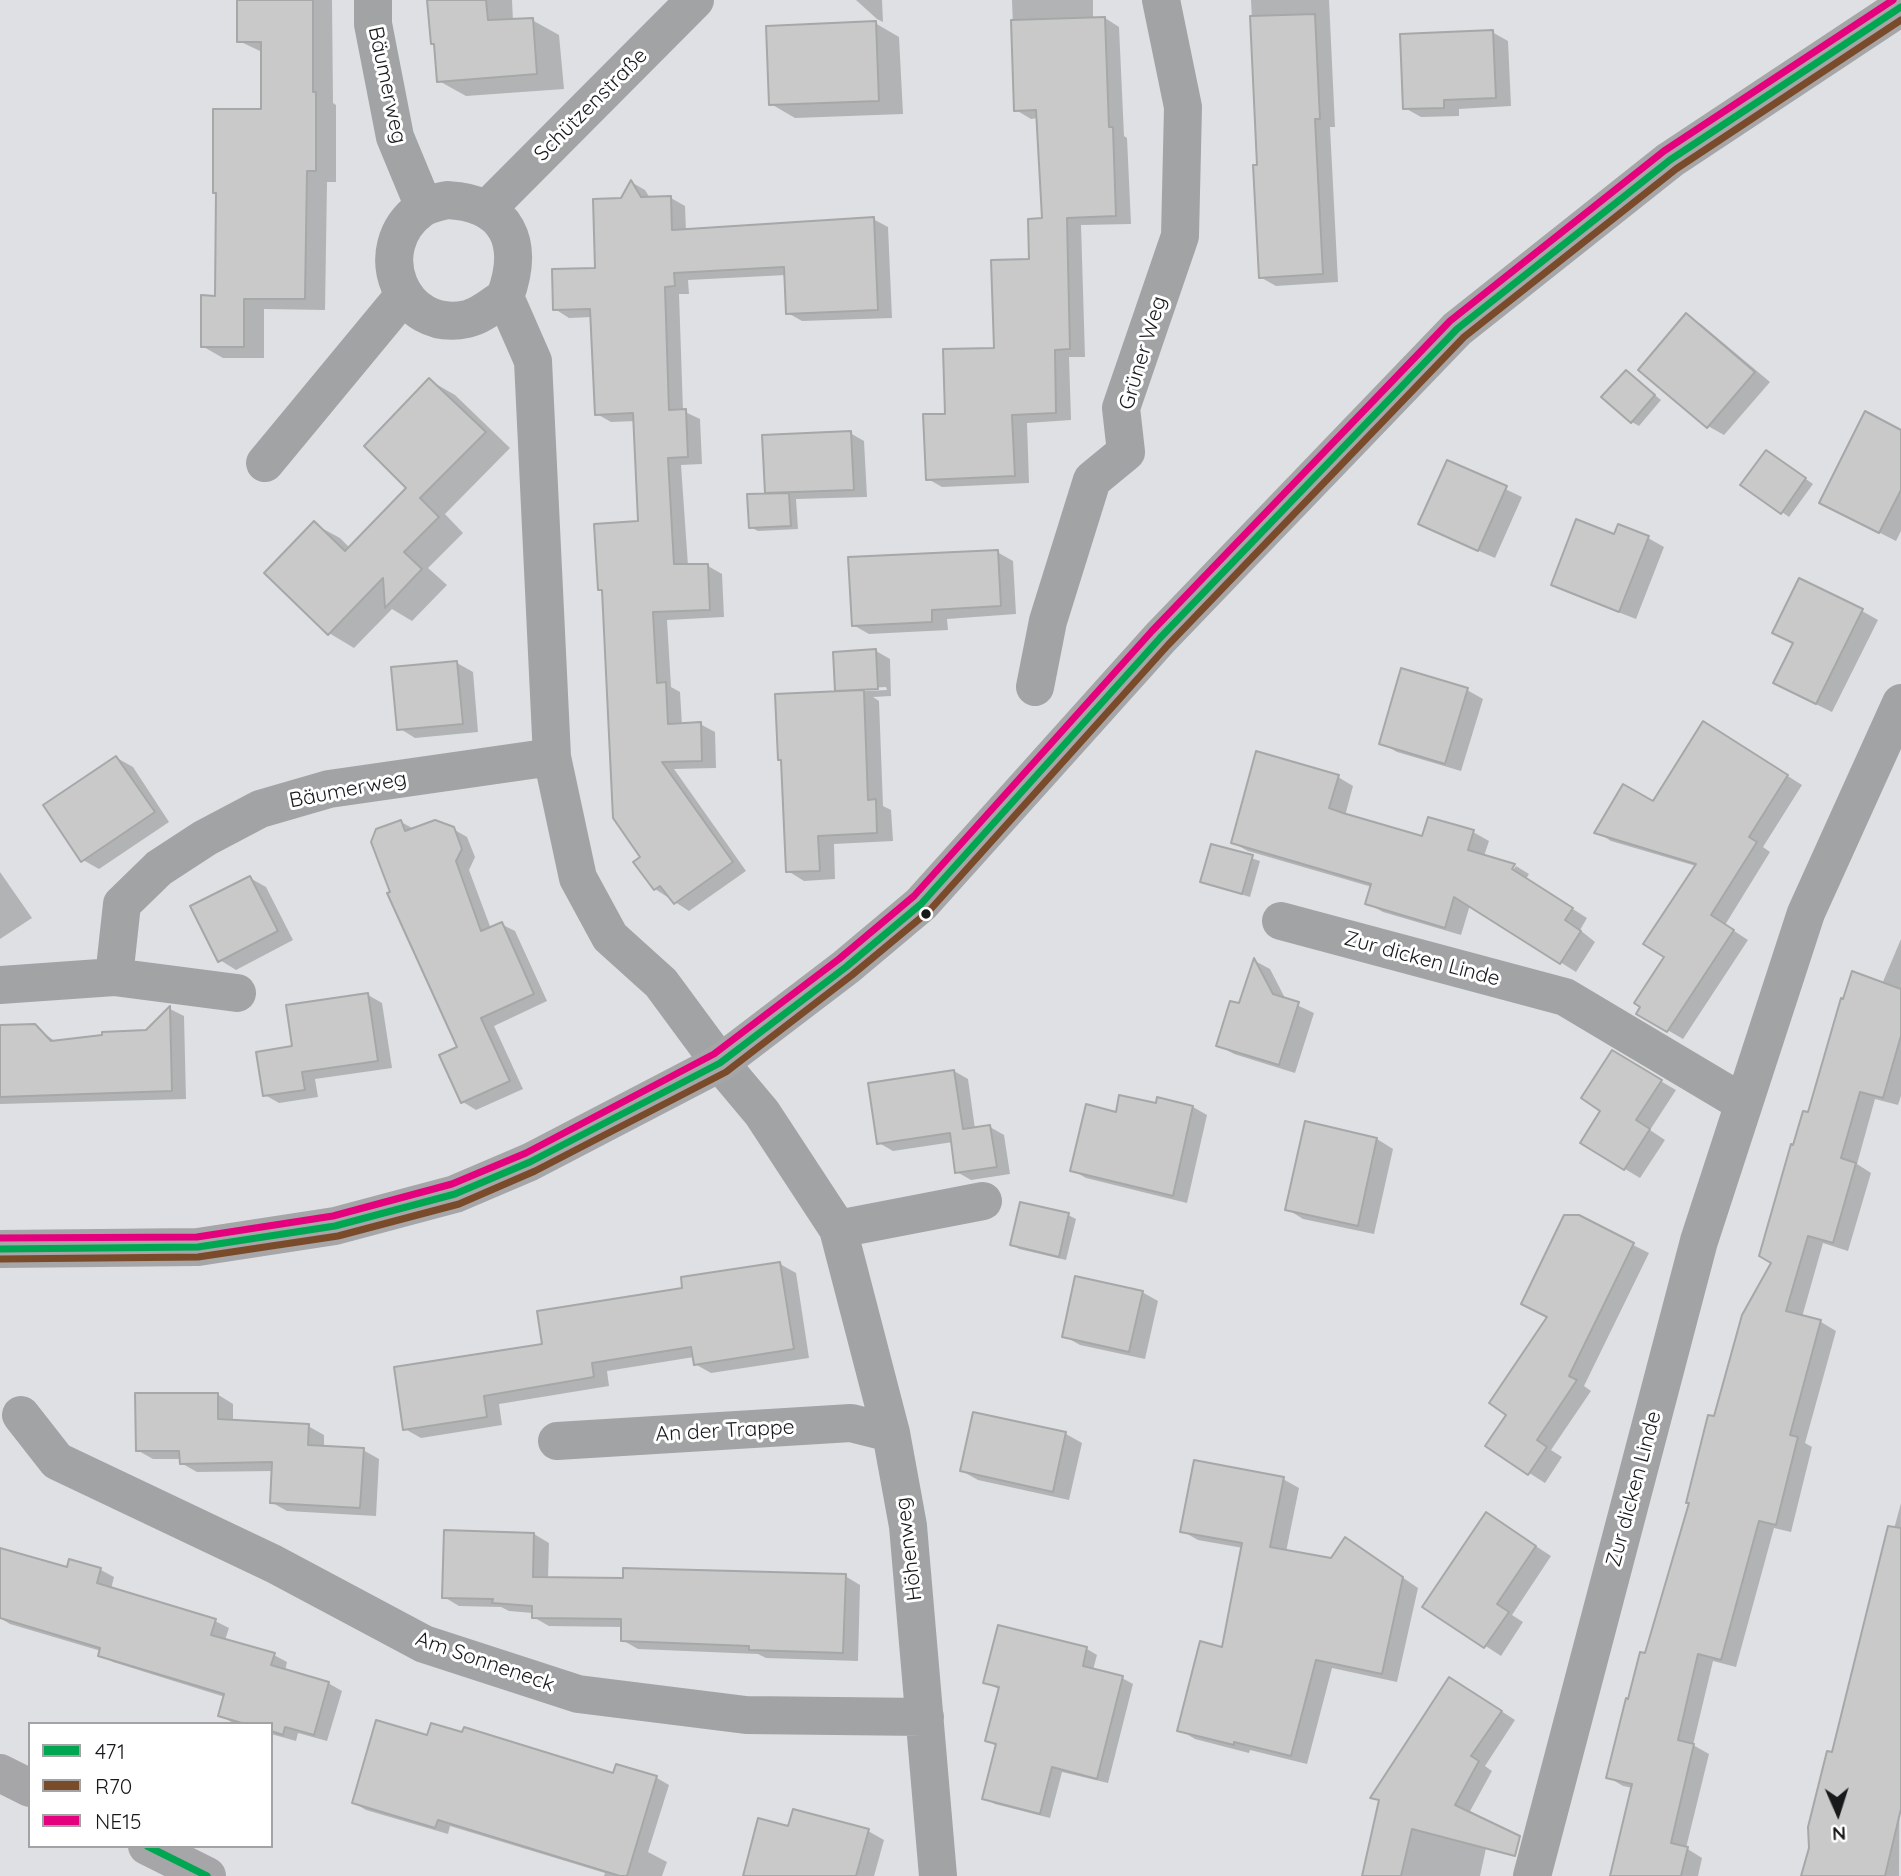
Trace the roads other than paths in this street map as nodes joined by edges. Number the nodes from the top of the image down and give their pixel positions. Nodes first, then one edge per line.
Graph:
1 (373, 0) edge
2 (695, 0) edge
3 (1161, 0) edge
4 (1901, 7) edge
5 (424, 207) junction
6 (487, 209) junction
7 (404, 295) junction
8 (505, 297) junction
9 (265, 463) dead end
10 (1035, 687) dead end
11 (1901, 704) edge
12 (552, 757) junction
13 (1281, 921) dead end
14 (114, 978) junction
15 (0, 985) edge
16 (237, 993) dead end
17 (720, 1063) junction
18 (1743, 1103) junction
19 (983, 1201) dead end
20 (838, 1229) junction
21 (0, 1249) edge
22 (21, 1415) dead end
23 (891, 1433) junction
24 (558, 1441) dead end
25 (925, 1717) junction
26 (0, 1773) edge
27 (28, 1787) edge
28 (151, 1848) edge
29 (207, 1876) edge
30 (938, 1876) edge
31 (1532, 1876) edge

1 - 5 street, Bäumerweg
2 - 6 street, Schützenstraße
3 - 10 street, Grüner Weg
4 - 17 main road
5 - 6 street
5 - 7 street
6 - 8 street
7 - 8 street
7 - 9 street
8 - 12 street
11 - 18 street, Zur dicken Linde
12 - 14 street, Bäumerweg
12 - 17 street
13 - 18 street, Zur dicken Linde
14 - 15 street
14 - 16 street
17 - 20 street, Höhenweg
17 - 21 main road
18 - 31 street, Zur dicken Linde
19 - 20 street
20 - 23 street, Höhenweg
22 - 25 street, Am Sonneneck
23 - 24 street, An der Trappe
23 - 25 street, Höhenweg
25 - 30 street, Höhenweg
26 - 27 main road
28 - 29 main road

